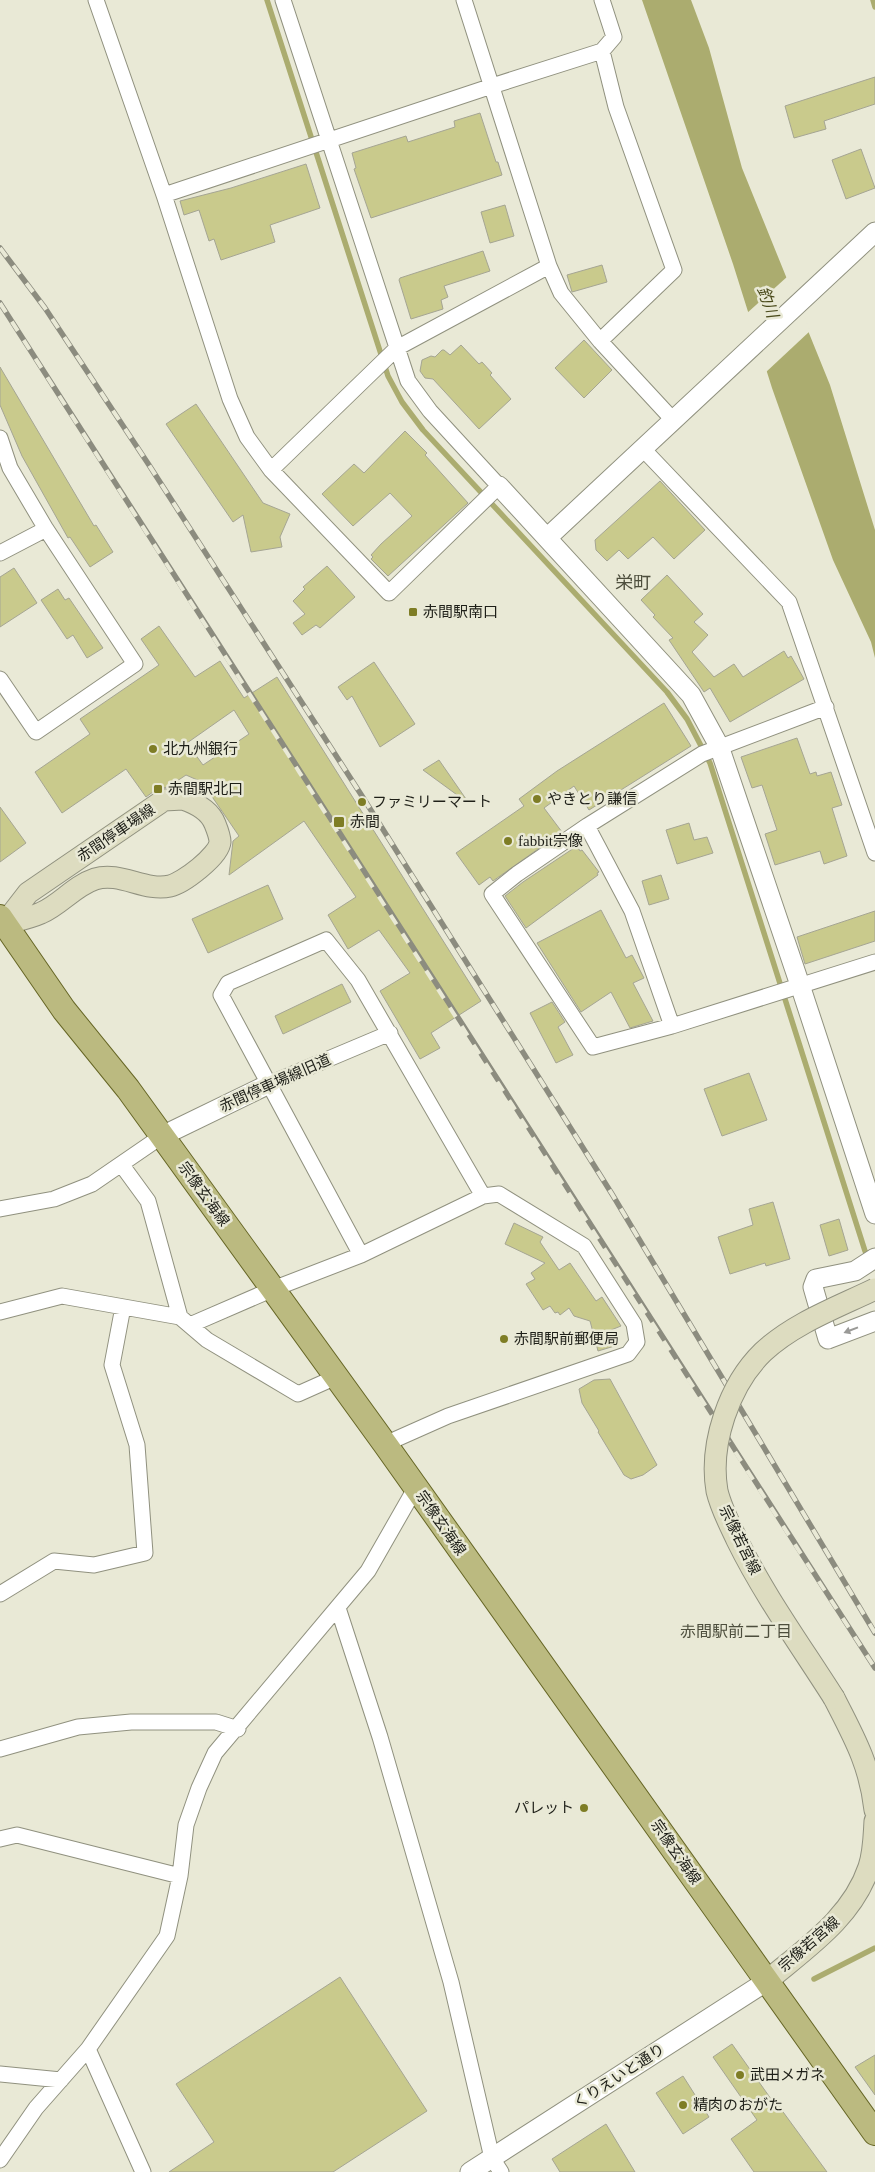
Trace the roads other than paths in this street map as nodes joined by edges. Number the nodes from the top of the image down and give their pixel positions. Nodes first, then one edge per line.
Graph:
1 (96, 0) edge
2 (283, 0) edge
3 (464, 0) edge
4 (602, 0) edge
5 (602, 51) junction
6 (492, 86) junction
7 (329, 140) junction
8 (164, 195) junction
9 (875, 232) edge
10 (549, 266) junction
11 (600, 341) junction
12 (397, 348) junction
13 (674, 421) junction
14 (0, 438) edge
15 (643, 449) junction
16 (271, 470) junction
17 (498, 486) junction
18 (46, 528) junction
19 (547, 538) junction
20 (0, 553) edge
21 (0, 679) edge
22 (826, 707) junction
23 (719, 746) junction
24 (587, 826) junction
25 (875, 853) edge
26 (2, 921) edge
27 (875, 962) edge
28 (800, 985) junction
29 (672, 1026) junction
30 (390, 1033) junction
31 (270, 1084) junction
32 (162, 1136) junction
33 (121, 1164) junction
34 (483, 1196) junction
35 (0, 1209) edge
36 (875, 1214) edge
37 (361, 1256) junction
38 (875, 1258) edge
39 (875, 1289) edge
40 (273, 1290) junction
41 (123, 1307) junction
42 (0, 1312) edge
43 (185, 1321) junction
44 (875, 1321) edge
45 (336, 1377) junction
46 (385, 1444) junction
47 (416, 1487) junction
48 (0, 1594) edge
49 (338, 1608) junction
50 (238, 1729) junction
51 (0, 1749) edge
52 (875, 1810) edge
53 (875, 1821) edge
54 (0, 1839) edge
55 (180, 1876) junction
56 (767, 1981) junction
57 (88, 2049) junction
58 (0, 2074) edge
59 (60, 2080) junction
60 (875, 2133) edge
61 (0, 2160) edge
62 (496, 2165) edge
63 (143, 2172) edge
64 (470, 2172) edge

1 - 8 street
2 - 7 street
3 - 6 street
4 - 5 street
5 - 6 street
5 - 11 street
6 - 7 street
6 - 10 street
7 - 8 street
7 - 12 street
8 - 16 street
9 - 13 street
10 - 11 street
10 - 12 street
11 - 13 street
12 - 16 street
12 - 17 street
13 - 15 street
14 - 18 street
15 - 19 street
15 - 22 street
16 - 17 street
17 - 19 street
18 - 20 street
18 - 21 street
19 - 23 street
22 - 23 street
22 - 25 street
23 - 24 street
23 - 28 street
24 - 29 street
24 - 29 street
26 - 26 main road, 赤間停車場線
26 - 32 main road, 宗像玄海線
27 - 28 street
28 - 29 street
28 - 36 street
30 - 31 street, 赤間停車場線旧道
30 - 31 street
30 - 34 street
31 - 32 street, 赤間停車場線旧道
31 - 37 street
32 - 33 street
32 - 40 main road, 宗像玄海線
33 - 35 street
33 - 43 street
34 - 37 street
34 - 46 street
37 - 40 street
44 -> 38 street
39 - 52 main road, 宗像若宮線, bridge
40 - 43 street
40 - 45 main road, 宗像玄海線
41 - 42 street
41 - 43 street
41 - 48 street
43 - 45 street
45 - 46 main road, 宗像玄海線
46 - 47 main road, 宗像玄海線
47 - 49 street
47 - 56 main road, 宗像玄海線
49 - 50 street
49 - 62 street
50 - 51 street
50 - 55 street
53 - 56 main road, 宗像若宮線
54 - 55 street
55 - 57 street
56 - 60 main road, 宗像玄海線
56 - 62 street, くりえいと通り
57 - 59 street
57 - 63 street
58 - 59 street
59 - 61 street
62 - 64 street, くりえいと通り

